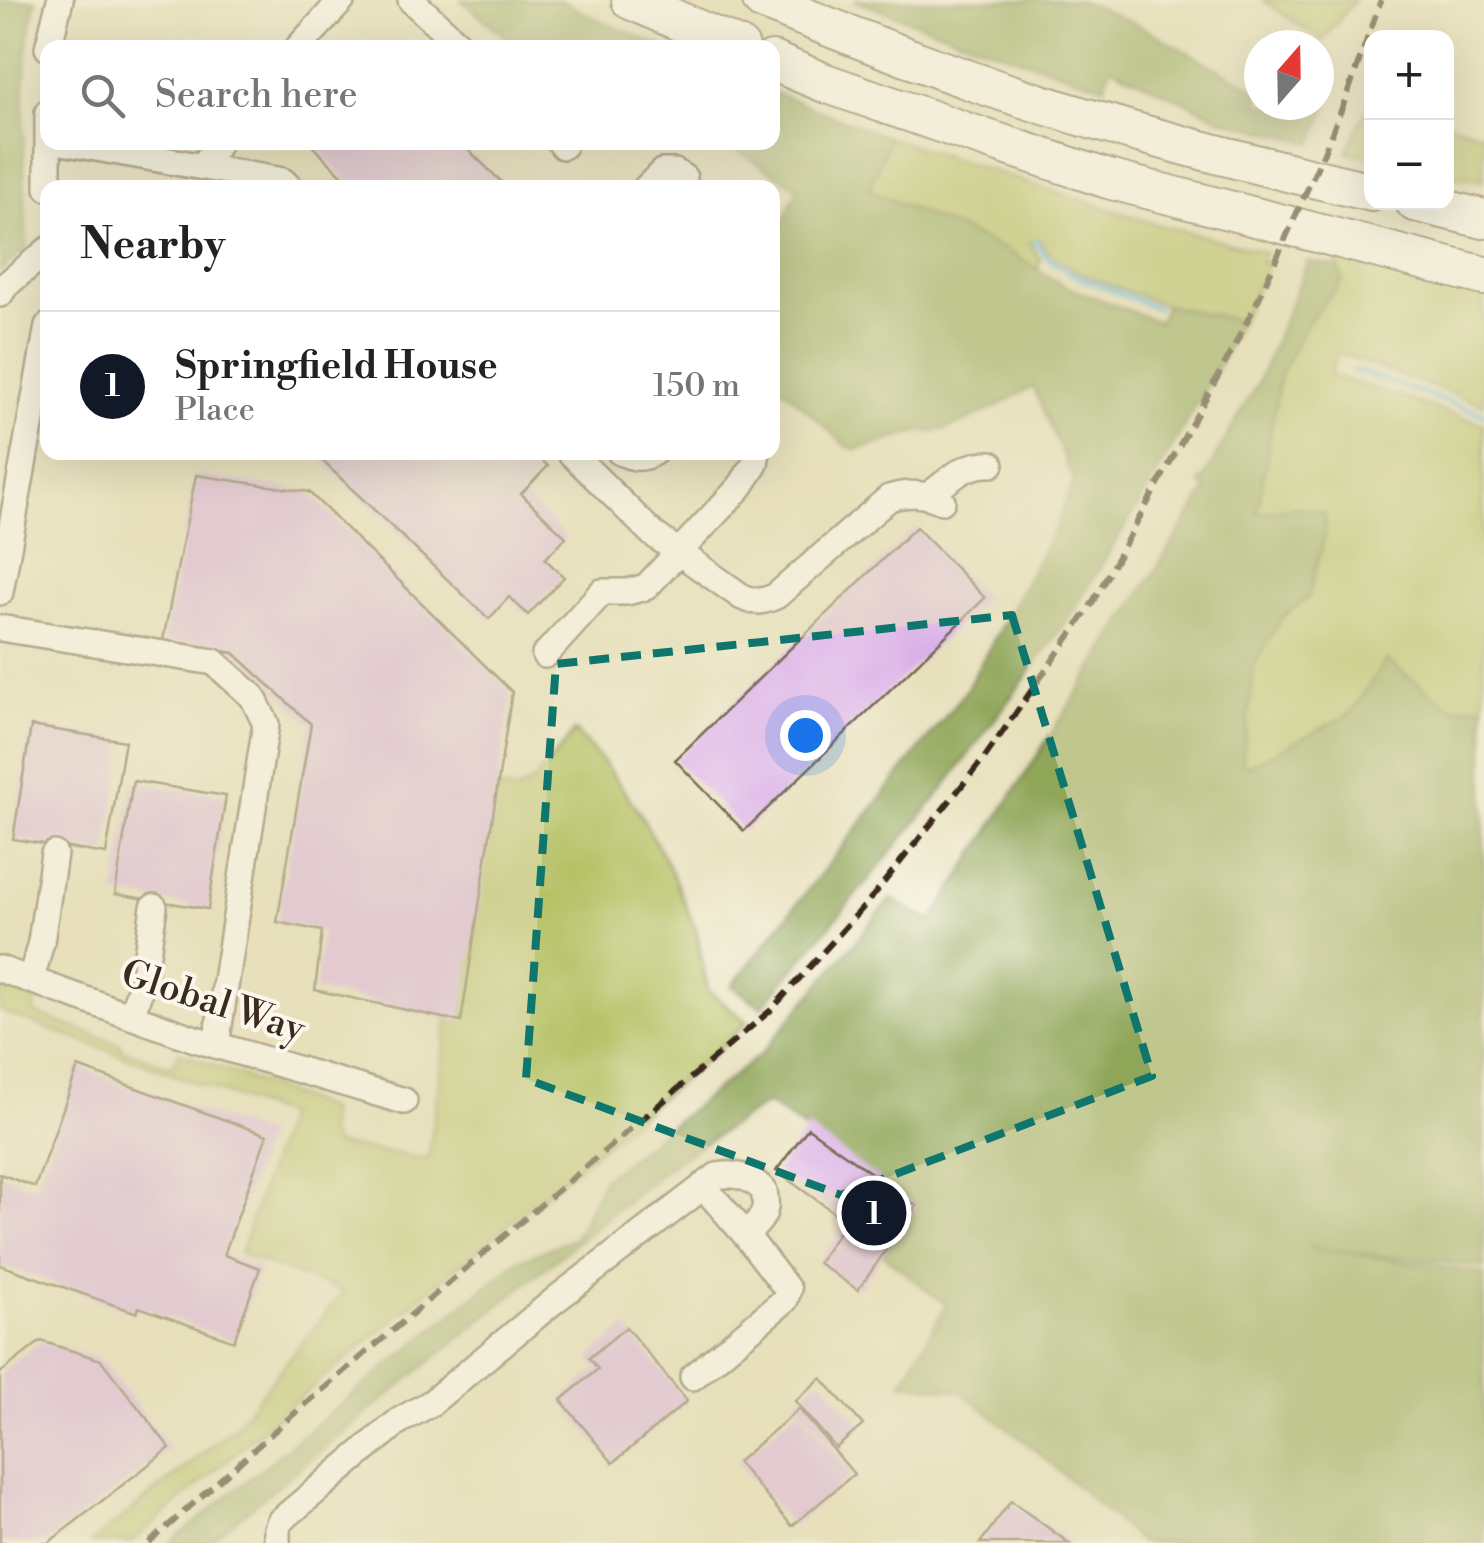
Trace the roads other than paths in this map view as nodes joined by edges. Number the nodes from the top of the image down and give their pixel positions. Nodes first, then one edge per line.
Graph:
1 (60, 0) edge
2 (342, 0) edge
3 (410, 0) edge
4 (630, 0) edge
5 (762, 0) edge
6 (50, 40) edge
7 (305, 40) edge
8 (454, 40) edge
9 (722, 40) edge
10 (780, 64) edge
11 (47, 150) edge
12 (107, 150) edge
13 (214, 150) edge
14 (202, 167) junction
15 (684, 178) dead end
16 (48, 180) edge
17 (277, 180) edge
18 (654, 180) edge
19 (1364, 190) edge
20 (1447, 210) edge
21 (1484, 219) edge
22 (40, 257) edge
23 (1484, 276) edge
24 (0, 294) edge
25 (40, 385) edge
26 (578, 460) edge
27 (755, 460) edge
28 (991, 464) dead end
29 (680, 553) junction
30 (0, 592) edge
31 (0, 628) edge
32 (545, 655) dead end
33 (54, 854) dead end
34 (154, 907) dead end
35 (0, 969) edge
36 (31, 980) junction
37 (131, 1016) junction
38 (216, 1045) junction
39 (404, 1102) dead end
40 (703, 1186) junction
41 (745, 1234) junction
42 (693, 1377) dead end
43 (276, 1543) edge

1 - 6 street
2 - 7 street
3 - 8 street
4 - 9 highway
5 - 19 highway
10 - 23 highway
11 - 16 street
12 - 14 street
13 - 14 street
14 - 17 street
15 - 18 street
20 - 21 highway
22 - 24 street
25 - 30 street
26 - 29 street
27 - 29 street
28 - 29 street
29 - 32 street
31 - 38 street
33 - 36 street
34 - 37 street
35 - 36 street, Global Way
36 - 37 street, Global Way
37 - 38 street, Global Way
38 - 39 street, Global Way
40 - 41 street
40 - 41 street
40 - 43 street
41 - 42 street

